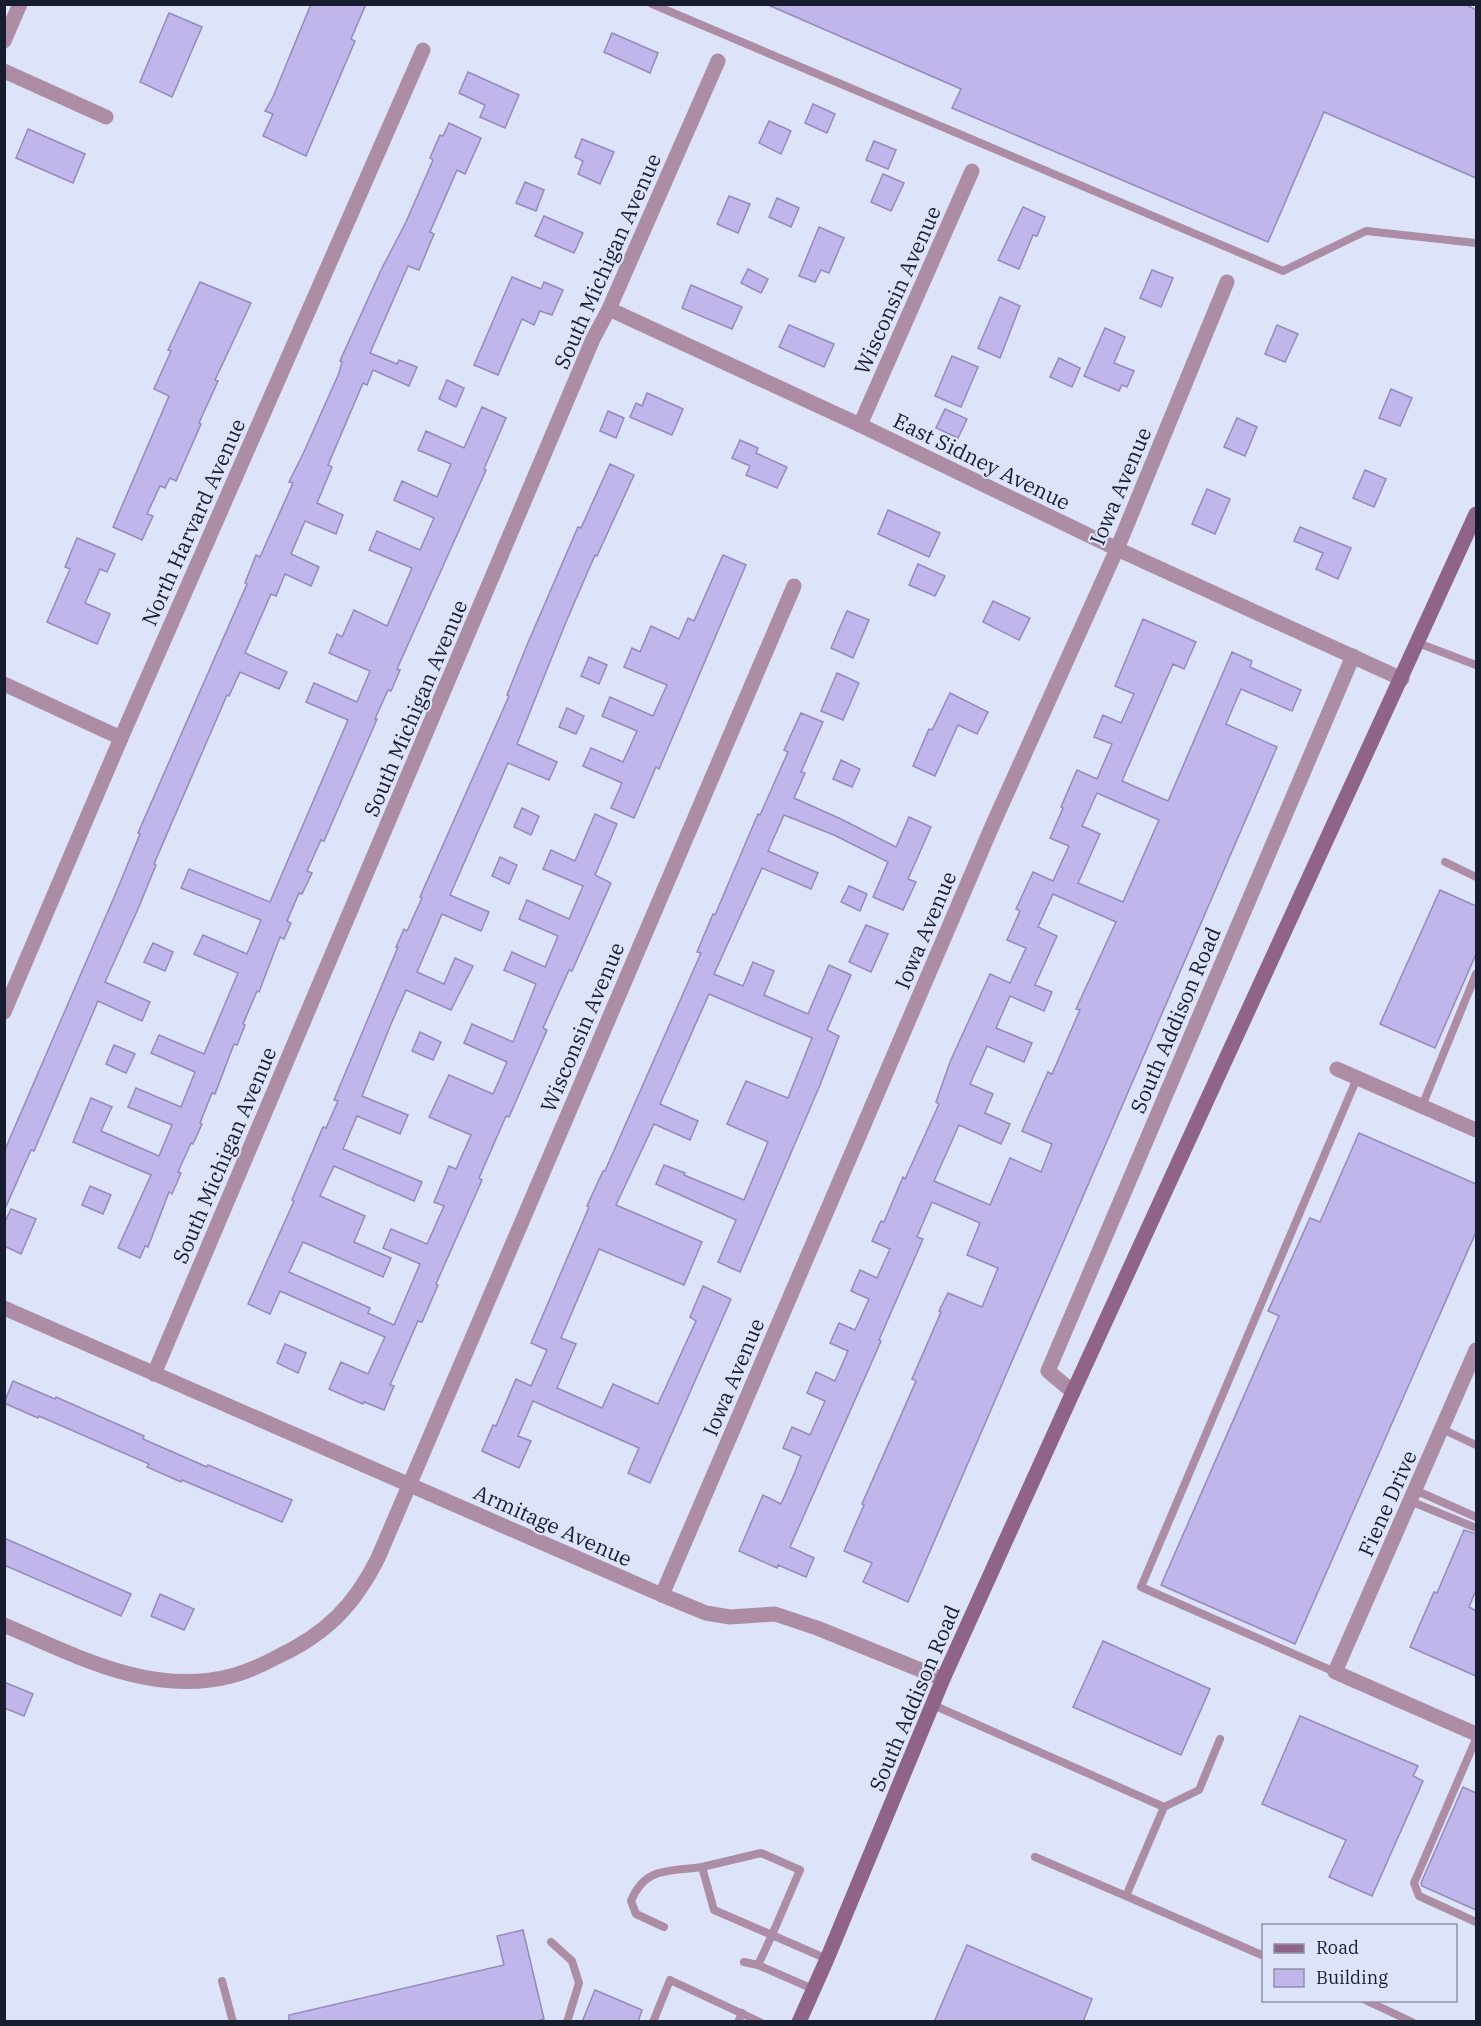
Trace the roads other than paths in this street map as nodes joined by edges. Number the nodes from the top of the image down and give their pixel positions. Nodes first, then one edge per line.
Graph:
1 (20, 4) edge
2 (652, 4) edge
3 (4, 41) edge
4 (423, 50) dead end
5 (718, 61) dead end
6 (4, 71) edge
7 (106, 117) dead end
8 (972, 171) dead end
9 (1476, 243) edge
10 (1227, 282) dead end
11 (609, 309) junction
12 (860, 425) junction
13 (1476, 514) edge
14 (1117, 549) junction
15 (794, 586) dead end
16 (1418, 643) junction
17 (1353, 656) junction
18 (1476, 665) edge
19 (1402, 680) junction
20 (4, 684) edge
21 (121, 738) junction
22 (1445, 862) dead end
23 (1476, 877) edge
24 (1476, 974) edge
25 (4, 1012) edge
26 (1338, 1070) dead end
27 (1357, 1078) junction
28 (1422, 1106) junction
29 (1476, 1130) edge
30 (4, 1308) edge
31 (1476, 1350) edge
32 (154, 1374) junction
33 (1073, 1392) junction
34 (1442, 1429) junction
35 (1476, 1445) edge
36 (408, 1484) junction
37 (1413, 1495) junction
38 (1476, 1517) edge
39 (1476, 1528) edge
40 (662, 1596) junction
41 (4, 1625) edge
42 (1335, 1672) junction
43 (943, 1679) junction
44 (933, 1705) junction
45 (1476, 1736) edge
46 (1220, 1739) dead end
47 (1164, 1807) junction
48 (1035, 1857) dead end
49 (702, 1867) junction
50 (1126, 1896) junction
51 (1476, 1922) edge
52 (664, 1927) dead end
53 (772, 1935) junction
54 (551, 1942) dead end
55 (1262, 1956) edge
56 (827, 1959) junction
57 (744, 1962) dead end
58 (758, 1965) junction
59 (222, 1981) dead end
60 (813, 1989) junction
61 (1367, 2002) edge
62 (740, 2017) edge
63 (233, 2022) edge
64 (567, 2022) edge
65 (653, 2022) edge
66 (760, 2022) edge
67 (799, 2022) edge
68 (1412, 2022) edge

1 - 3 street
2 - 9 lane
4 - 21 street, North Harvard Avenue
5 - 11 street, South Michigan Avenue
6 - 7 street
8 - 12 street, Wisconsin Avenue
10 - 14 street, Iowa Avenue
11 - 12 street, East Sidney Avenue
11 - 32 street, South Michigan Avenue
12 - 14 street, East Sidney Avenue
13 - 16 street, South Addison Road
14 - 17 street, East Sidney Avenue
14 - 40 street, Iowa Avenue
15 - 36 street, Wisconsin Avenue
16 - 18 lane
16 - 19 street, South Addison Road
17 - 19 street, East Sidney Avenue
17 - 33 street, South Addison Road
19 - 33 street, South Addison Road
20 - 21 street
21 - 25 street, North Harvard Avenue
22 - 23 lane
24 - 28 lane
26 - 27 street
27 - 28 street
27 - 42 lane
28 - 29 street
30 - 32 street, Armitage Avenue
31 - 34 street, Fiene Drive
32 - 36 street, Armitage Avenue
33 - 43 street, South Addison Road
34 - 35 lane
34 - 37 street, Fiene Drive
36 - 40 street, Armitage Avenue
36 - 41 street, Wisconsin Avenue
37 - 38 lane
37 - 39 lane
37 - 42 street, Fiene Drive
40 - 43 street, Armitage Avenue
42 - 45 street
43 - 44 street, South Addison Road
44 - 47 lane
44 - 56 street, South Addison Road
45 - 51 lane
46 - 47 lane
47 - 50 lane
48 - 50 lane
49 - 52 lane
49 - 53 lane
49 - 53 lane
50 - 55 lane
53 - 56 lane
53 - 58 lane
54 - 64 lane
56 - 60 street, South Addison Road
57 - 58 lane
58 - 60 lane
59 - 63 lane
60 - 67 street, South Addison Road
61 - 68 lane
62 - 65 lane
62 - 66 lane

